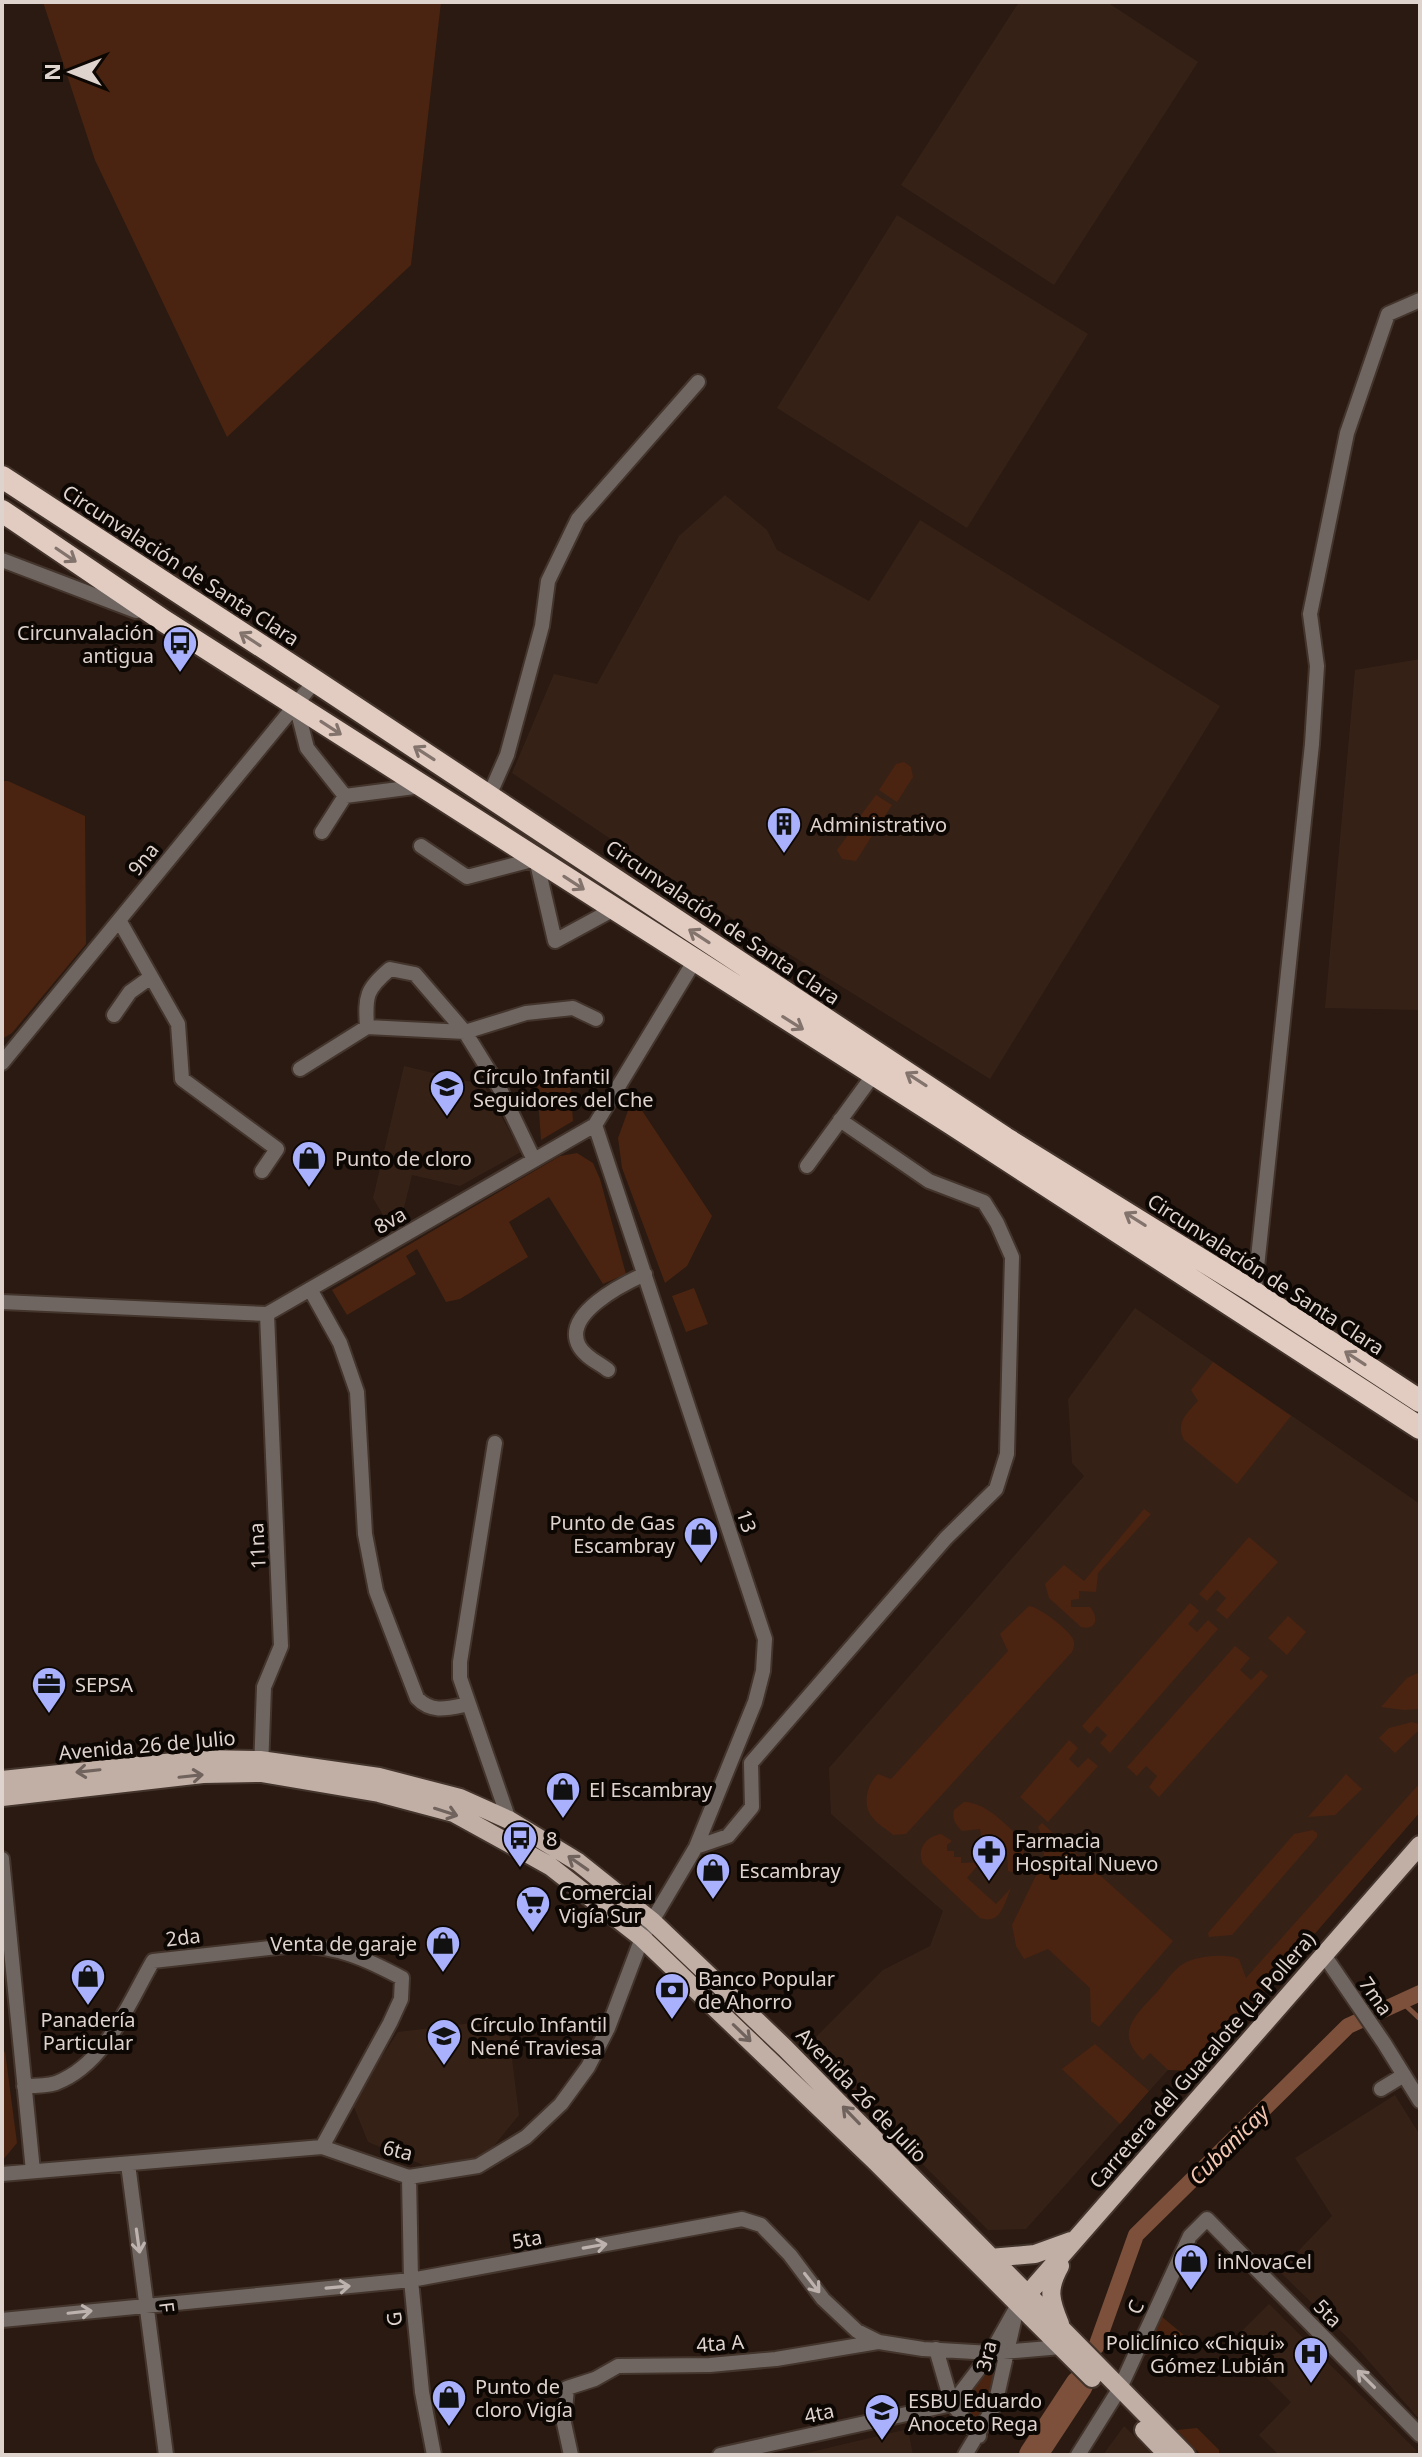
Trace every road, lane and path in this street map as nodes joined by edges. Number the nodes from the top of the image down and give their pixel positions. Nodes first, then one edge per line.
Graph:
1 (1420, 300) edge
2 (698, 382) dead end
3 (2, 477) edge
4 (2, 511) edge
5 (2, 560) edge
6 (164, 621) junction
7 (315, 681) junction
8 (296, 705) junction
9 (422, 786) junction
10 (345, 796) junction
11 (489, 796) junction
12 (322, 832) dead end
13 (421, 846) dead end
14 (536, 859) junction
15 (614, 909) junction
16 (119, 920) junction
17 (695, 960) junction
18 (151, 977) junction
19 (114, 1015) dead end
20 (596, 1019) dead end
21 (367, 1027) junction
22 (465, 1032) junction
23 (2, 1063) edge
24 (300, 1069) dead end
25 (874, 1074) junction
26 (961, 1119) junction
27 (840, 1120) junction
28 (595, 1125) junction
29 (534, 1160) junction
30 (807, 1166) dead end
31 (262, 1171) dead end
32 (645, 1274) junction
33 (310, 1289) junction
34 (1255, 1293) junction
35 (2, 1302) edge
36 (267, 1314) junction
37 (1252, 1318) junction
38 (608, 1370) dead end
39 (1420, 1401) edge
40 (1420, 1428) edge
41 (495, 1443) dead end
42 (469, 1704) junction
43 (261, 1767) junction
44 (2, 1780) edge
45 (2, 1797) edge
46 (509, 1820) junction
47 (1420, 1845) edge
48 (696, 1847) junction
49 (2, 1859) edge
50 (652, 1921) junction
51 (642, 1938) junction
52 (1324, 1955) junction
53 (7, 1965) edge
54 (1404, 2075) junction
55 (24, 2086) junction
56 (1381, 2089) dead end
57 (1420, 2101) edge
58 (322, 2147) junction
59 (128, 2164) junction
60 (33, 2171) junction
61 (2, 2174) edge
62 (409, 2177) junction
63 (1207, 2219) joint
64 (1073, 2240) junction
65 (990, 2258) junction
66 (411, 2280) junction
67 (1022, 2300) junction
68 (147, 2305) junction
69 (2, 2320) edge
70 (879, 2342) junction
71 (1069, 2346) junction
72 (936, 2349) junction
73 (1007, 2352) junction
74 (991, 2353) junction
75 (1111, 2388) junction
76 (952, 2404) junction
77 (1420, 2435) edge
78 (979, 2436) junction
79 (166, 2455) edge
80 (434, 2455) edge
81 (571, 2455) edge
82 (720, 2455) edge
83 (965, 2455) edge
84 (1078, 2455) edge
85 (1168, 2455) edge
86 (1186, 2455) edge

1 - 34 street
2 - 11 street
7 -> 3 highway, Circunvalación de Santa Clara
4 -> 6 highway, Circunvalación de Santa Clara
5 - 6 street
6 - 8 highway, Circunvalación de Santa Clara
7 - 8 street, 9na
11 -> 7 highway, Circunvalación de Santa Clara
8 -> 9 highway, Circunvalación de Santa Clara
8 - 10 street
8 - 16 street, 9na
9 - 10 street
9 - 14 highway, Circunvalación de Santa Clara
10 - 12 street
26 -> 11 highway, Circunvalación de Santa Clara
13 - 14 street
14 -> 15 highway, Circunvalación de Santa Clara
14 - 15 street
15 - 17 highway, Circunvalación de Santa Clara
16 - 18 street
16 - 23 street, 9na
17 -> 25 highway, Circunvalación de Santa Clara
17 - 28 street, 8va
18 - 19 street
18 - 31 street
20 - 22 street
21 - 22 street
21 - 22 street
21 - 24 street
22 - 29 street
25 - 26 highway, Circunvalación de Santa Clara
25 - 27 street
34 -> 26 highway, Circunvalación de Santa Clara
26 - 37 highway, Circunvalación de Santa Clara
27 - 30 street
27 - 48 street
28 - 29 street, 8va
28 - 32 street, 13
29 - 33 street, 8va
32 - 38 street
32 - 48 street, 13
33 - 36 street, 8va
33 - 42 street
34 - 37 street
39 -> 34 highway, Circunvalación de Santa Clara
35 - 36 street
36 - 43 street, 11na
37 - 40 highway, Circunvalación de Santa Clara
41 - 42 street
42 - 46 street
43 -> 44 main road, Avenida 26 de Julio
45 -> 43 main road, Avenida 26 de Julio
43 - 46 main road, Avenida 26 de Julio
43 -> 51 main road, Avenida 26 de Julio
50 -> 46 main road, Avenida 26 de Julio
47 - 52 main road, Carretera del Guacalote (La Pollera)
48 - 50 street, 13
49 - 53 street
50 - 51 street, 6ta
65 -> 50 main road, Avenida 26 de Julio
51 - 62 street, 6ta
51 -> 67 main road, Avenida 26 de Julio
52 - 54 street, 7ma
52 - 64 main road, Carretera del Guacalote (La Pollera)
53 - 55 street
54 - 56 street
54 - 57 street, 7ma
55 - 58 street, 2da
55 - 60 street
58 - 59 street, 6ta
58 - 62 street, 6ta
59 - 60 street, 6ta
59 -> 68 street, F
60 - 61 street, 6ta
62 - 66 street, G
63 - 75 street, C
77 -> 63 street, 5ta
64 - 65 main road
64 - 67 main road, Carretera del Guacalote (La Pollera)
64 - 71 main road
65 - 67 main road, Avenida 26 de Julio
68 -> 66 street, 5ta
66 -> 70 street, 5ta
66 - 80 street, G
67 - 71 main road, Avenida 26 de Julio
67 - 73 street, 3ra
67 - 74 street
69 -> 68 street, 5ta
68 - 79 street, F
70 - 72 street, 5ta
70 - 81 street, 4ta A
71 - 73 street, 5ta
71 - 75 main road, Avenida 26 de Julio
72 - 74 street, 5ta
72 - 76 street
73 - 74 street, 5ta
73 - 78 street, 3ra
74 - 76 street
75 - 84 street, C
75 - 85 main road, Avenida 26 de Julio
75 - 86 main road, Avenida 26 de Julio
76 - 78 street
76 - 82 street, 4ta
78 - 83 street, 3ra

